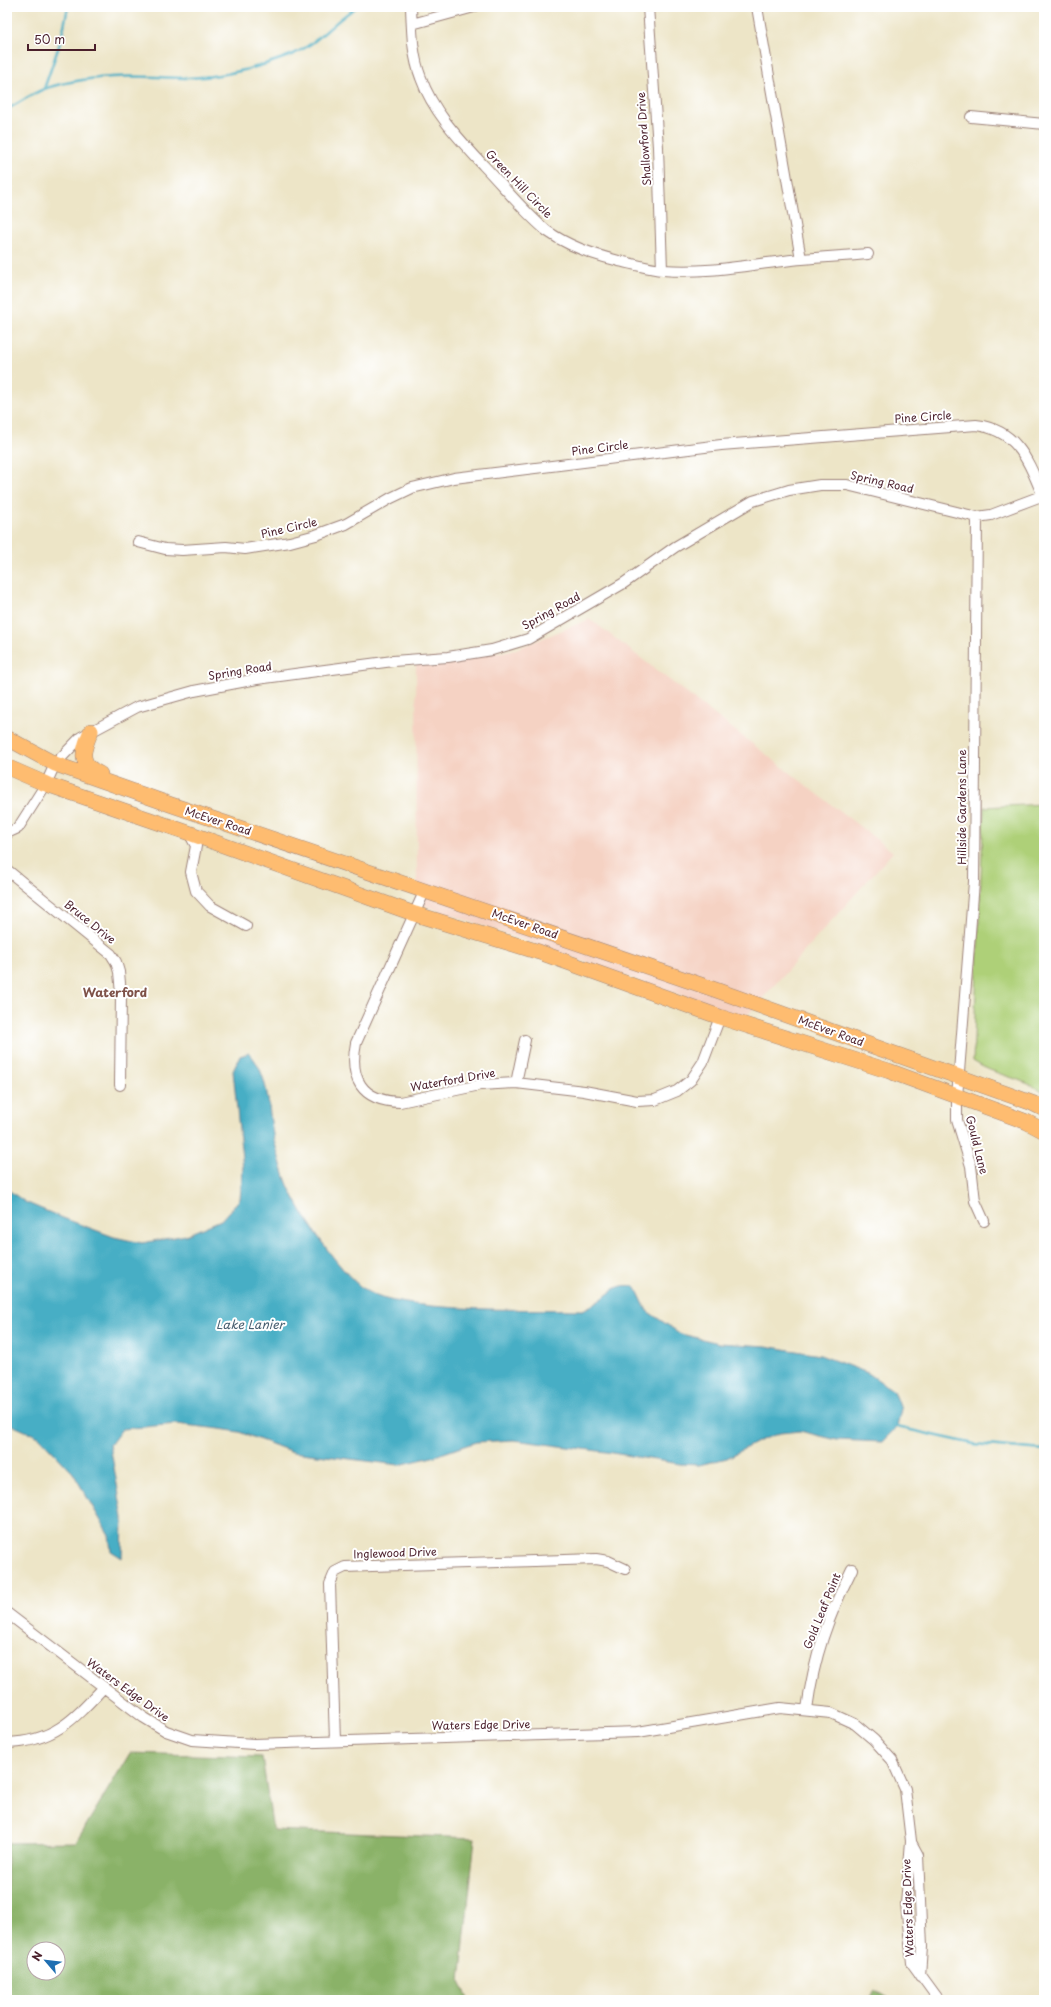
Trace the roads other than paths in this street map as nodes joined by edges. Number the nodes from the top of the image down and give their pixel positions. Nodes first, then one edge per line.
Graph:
1 (410, 7) edge
2 (474, 7) edge
3 (648, 7) edge
4 (757, 7) edge
5 (412, 24) junction
6 (971, 117) dead end
7 (1044, 124) edge
8 (868, 254) dead end
9 (801, 259) junction
10 (662, 270) junction
11 (1043, 495) edge
12 (977, 517) junction
13 (138, 542) dead end
14 (91, 731) junction
15 (7, 738) edge
16 (55, 764) junction
17 (7, 767) edge
18 (46, 784) junction
19 (172, 805) junction
20 (7, 833) edge
21 (189, 833) junction
22 (7, 870) edge
23 (425, 890) junction
24 (415, 914) junction
25 (246, 926) dead end
26 (720, 1017) junction
27 (525, 1040) dead end
28 (958, 1078) junction
29 (516, 1083) junction
30 (120, 1085) dead end
31 (957, 1097) junction
32 (1044, 1109) edge
33 (1044, 1131) edge
34 (984, 1221) dead end
35 (625, 1569) dead end
36 (852, 1569) dead end
37 (7, 1613) edge
38 (104, 1687) junction
39 (807, 1709) junction
40 (335, 1741) junction
41 (7, 1743) edge
42 (911, 1842) junction
43 (920, 1976) junction
44 (939, 2000) edge

1 - 5 street, Green Hill Circle
2 - 5 street
3 - 10 street, Shallowford Drive
4 - 9 street
5 - 10 street, Green Hill Circle
6 - 7 street
8 - 9 street, Green Hill Circle
9 - 10 street, Green Hill Circle
11 - 12 street, Spring Road
11 - 13 street, Pine Circle
12 - 14 street, Spring Road
12 - 28 street, Hillside Gardens Lane
14 - 16 street, Spring Road
14 - 19 main road
15 - 16 main road, McEver Road
16 - 18 street, Spring Road
16 - 19 main road, McEver Road
17 - 18 main road, McEver Road
18 - 20 street, Spring Road
18 - 21 main road, McEver Road
19 - 23 main road, McEver Road
21 - 24 main road, McEver Road
21 - 25 street
22 - 30 street, Bruce Drive
23 - 24 street, Waterford Drive
23 - 28 main road, McEver Road
24 - 26 main road, McEver Road
24 - 29 street, Waterford Drive
26 - 29 street, Waterford Drive
26 - 31 main road, McEver Road
27 - 29 street
28 - 31 street, Hillside Gardens Lane
28 - 32 main road, McEver Road
31 - 33 main road, McEver Road
31 - 34 street, Gould Lane
35 - 40 street, Inglewood Drive
36 - 39 street, Gold Leaf Point
37 - 38 street, Waters Edge Drive
38 - 40 street, Waters Edge Drive
38 - 41 street
39 - 40 street, Waters Edge Drive
39 - 42 street, Waters Edge Drive
42 - 43 street, Waters Edge Drive
42 - 43 street, Waters Edge Drive
43 - 44 street, Waters Edge Drive

